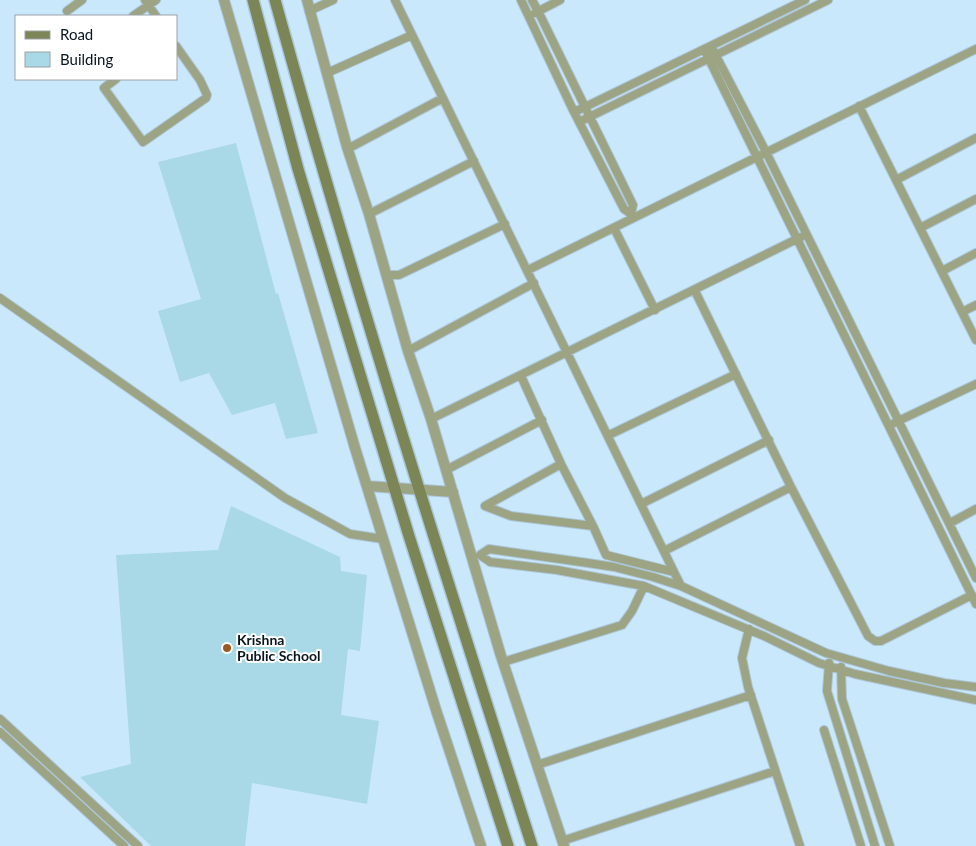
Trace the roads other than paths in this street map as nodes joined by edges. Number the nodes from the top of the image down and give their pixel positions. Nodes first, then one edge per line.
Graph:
1 (82, 0) edge
2 (156, 0) edge
3 (224, 0) edge
4 (253, 0) edge
5 (275, 0) edge
6 (307, 0) edge
7 (333, 0) edge
8 (395, 0) edge
9 (521, 0) edge
10 (532, 0) edge
11 (560, 0) edge
12 (805, 0) edge
13 (828, 0) edge
14 (146, 2) edge
15 (67, 11) dead end
16 (309, 11) junction
17 (538, 11) junction
18 (134, 15) edge
19 (155, 15) edge
20 (529, 16) junction
21 (412, 35) junction
22 (708, 47) junction
23 (178, 49) edge
24 (976, 49) edge
25 (712, 57) junction
26 (327, 73) junction
27 (115, 80) edge
28 (443, 98) junction
29 (859, 106) junction
30 (585, 107) junction
31 (574, 112) junction
32 (590, 116) junction
33 (579, 122) junction
34 (976, 138) edge
35 (347, 147) junction
36 (766, 152) junction
37 (756, 157) junction
38 (474, 161) junction
39 (896, 180) junction
40 (976, 199) edge
41 (369, 214) junction
42 (632, 216) junction
43 (505, 224) junction
44 (614, 228) junction
45 (920, 228) junction
46 (806, 235) junction
47 (797, 239) junction
48 (976, 253) edge
49 (528, 270) junction
50 (942, 271) junction
51 (386, 275) junction
52 (534, 283) junction
53 (695, 290) junction
54 (0, 298) edge
55 (976, 305) edge
56 (655, 310) junction
57 (962, 312) junction
58 (976, 340) edge
59 (408, 351) junction
60 (568, 353) junction
61 (736, 374) junction
62 (521, 376) junction
63 (976, 384) edge
64 (431, 419) junction
65 (542, 420) junction
66 (899, 420) junction
67 (889, 426) junction
68 (608, 435) junction
69 (769, 440) junction
70 (561, 464) junction
71 (446, 470) junction
72 (367, 486) junction
73 (792, 487) junction
74 (395, 488) junction
75 (419, 491) junction
76 (453, 492) junction
77 (641, 504) junction
78 (976, 510) edge
79 (950, 523) junction
80 (593, 526) junction
81 (383, 539) junction
82 (664, 551) junction
83 (475, 554) junction
84 (674, 572) junction
85 (976, 578) edge
86 (644, 586) junction
87 (681, 586) junction
88 (972, 596) junction
89 (976, 604) edge
90 (749, 629) junction
91 (832, 655) junction
92 (843, 658) junction
93 (503, 662) junction
94 (828, 666) junction
95 (840, 670) junction
96 (976, 687) edge
97 (751, 695) junction
98 (976, 700) edge
99 (0, 719) edge
100 (824, 730) dead end
101 (0, 732) edge
102 (537, 765) junction
103 (775, 771) junction
104 (563, 843) edge
105 (124, 846) edge
106 (138, 846) edge
107 (481, 846) edge
108 (508, 846) edge
109 (532, 846) edge
110 (800, 846) edge
111 (861, 846) edge
112 (875, 846) edge
113 (890, 846) edge

1 - 15 street
2 - 14 street
3 - 72 street
4 - 74 main road
5 - 75 main road
6 - 16 street
7 - 16 street
8 - 21 street
9 - 20 street
10 - 17 street
11 - 17 street
12 - 22 street
13 - 25 street
14 - 18 street
14 - 19 street
16 - 26 street
17 - 20 street
17 - 30 street
20 - 31 street
21 - 26 street
21 - 28 street
22 - 25 street
22 - 30 street
23 - 27 street
24 - 29 street
25 - 32 street
25 - 36 street
25 - 37 street
26 - 35 street
28 - 35 street
28 - 38 street
29 - 36 street
29 - 39 street
30 - 31 street
30 - 32 street
31 - 33 street
32 - 33 street
32 - 42 street
33 - 42 street
34 - 39 street
35 - 41 street
36 - 37 street
36 - 46 street
37 - 42 street
37 - 47 street
38 - 41 street
38 - 43 street
39 - 45 street
40 - 45 street
41 - 51 street
42 - 44 street
43 - 49 street
43 - 51 street
44 - 49 street
44 - 56 street
45 - 50 street
46 - 47 street
46 - 66 street
47 - 53 street
47 - 67 street
48 - 50 street
49 - 52 street
50 - 57 street
51 - 59 street
52 - 59 street
52 - 60 street
53 - 56 street
53 - 61 street
54 - 81 street
55 - 57 street
56 - 60 street
57 - 58 street
59 - 64 street
60 - 62 street
60 - 68 street
61 - 68 street
61 - 69 street
62 - 64 street
62 - 65 street
63 - 66 street
64 - 71 street
65 - 70 street
65 - 71 street
66 - 67 street
66 - 79 street
67 - 88 street
68 - 77 street
69 - 73 street
69 - 77 street
70 - 80 street
70 - 80 street
71 - 76 street
72 - 74 street
72 - 81 street
73 - 82 street
73 - 88 street
74 - 75 street
74 - 108 main road
75 - 76 street
75 - 109 main road
76 - 83 street
77 - 82 street
78 - 79 street
79 - 85 street
80 - 84 street
81 - 107 street
82 - 84 street
83 - 86 street
83 - 87 street
83 - 93 street
84 - 87 street
86 - 90 street
86 - 93 street
87 - 91 street
88 - 89 street
90 - 94 street
90 - 97 street
91 - 92 street
91 - 94 street
92 - 95 street
92 - 96 street
93 - 102 street
94 - 95 street
94 - 112 street
95 - 98 street
95 - 113 street
97 - 102 street
97 - 103 street
99 - 106 street
100 - 111 street
101 - 105 street
102 - 104 street
103 - 104 street
103 - 110 street

